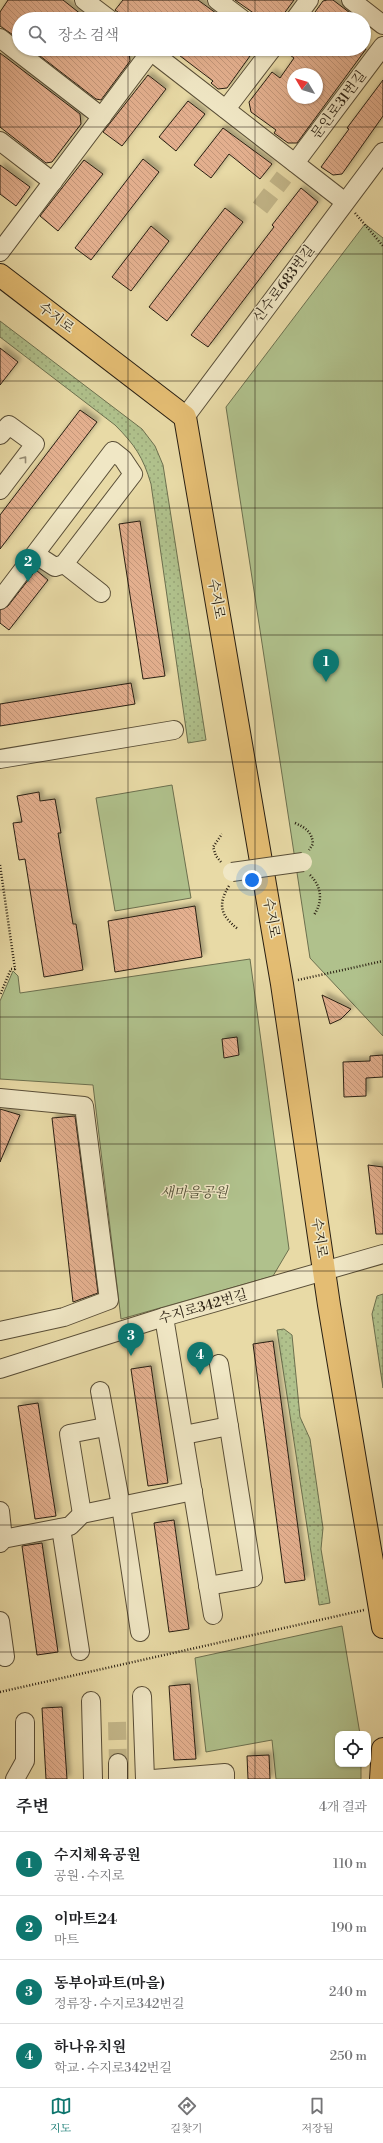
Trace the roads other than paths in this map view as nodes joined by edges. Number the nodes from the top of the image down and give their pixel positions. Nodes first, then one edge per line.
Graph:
1 (84, 0) edge
2 (217, 0) edge
3 (309, 0) edge
4 (351, 0) edge
5 (100, 12) edge
6 (233, 12) edge
7 (300, 12) edge
8 (366, 12) edge
9 (371, 16) edge
10 (383, 25) edge
11 (0, 38) edge
12 (383, 46) edge
13 (12, 47) edge
14 (23, 56) edge
15 (145, 56) edge
16 (157, 56) edge
17 (267, 56) edge
18 (226, 109) junction
19 (102, 117) junction
20 (0, 141) edge
21 (383, 152) edge
22 (295, 163) junction
23 (53, 182) junction
24 (345, 202) junction
25 (0, 252) edge
26 (0, 275) edge
27 (185, 416) junction
28 (0, 435) edge
29 (0, 490) edge
30 (35, 554) junction
31 (64, 564) junction
32 (2, 592) edge
33 (101, 593) dead end
34 (174, 730) dead end
35 (0, 759) edge
36 (303, 862) road end
37 (232, 872) road end
38 (0, 1098) edge
39 (383, 1254) edge
40 (325, 1272) junction
41 (164, 1317) junction
42 (0, 1331) edge
43 (219, 1364) dead end
44 (0, 1369) edge
45 (100, 1391) dead end
46 (229, 1426) junction
47 (105, 1427) junction
48 (184, 1435) junction
49 (193, 1491) junction
50 (121, 1506) junction
51 (0, 1511) edge
52 (82, 1514) junction
53 (61, 1528) junction
54 (2, 1541) edge
55 (208, 1586) junction
56 (213, 1615) dead end
57 (382, 1617) edge
58 (0, 1621) edge
59 (140, 1632) dead end
60 (80, 1651) dead end
61 (5, 1657) dead end
62 (142, 1696) dead end
63 (91, 1701) dead end
64 (25, 1722) dead end
65 (383, 1750) edge
66 (198, 1777) edge
67 (14, 1779) edge
68 (93, 1779) edge
69 (145, 1779) edge
70 (164, 1779) edge
71 (225, 1779) edge
72 (381, 1779) edge

1 - 5 street
2 - 6 street
3 - 7 street
4 - 8 street
9 - 10 street
11 - 13 street
12 - 22 street, 문인로31번길
14 - 19 street
15 - 19 street
16 - 18 street
17 - 18 street
18 - 22 street
19 - 23 street
20 - 23 street
21 - 24 street, 신수로683번길
22 - 24 street
23 - 25 street
24 - 27 street, 신수로683번길
26 - 27 main road, 수지로
27 - 40 main road, 수지로
29 -> 28 street
30 - 31 street
30 - 31 street
30 - 32 street
31 - 33 street
34 - 35 street
36 - 37 street, bridge
38 - 42 street
39 - 40 street, 수지로342번길
40 - 41 street, 수지로342번길
40 - 57 main road, 수지로
41 - 44 street, 수지로342번길
41 - 48 street
43 - 46 street
45 - 47 street
46 - 48 street
46 - 55 street
47 - 50 street
47 - 52 street
48 - 49 street
49 - 50 street
49 - 55 street
50 - 52 street
50 - 59 street
51 - 54 street
52 - 53 street
53 - 54 street
53 - 60 street
55 - 56 street
58 - 61 street
62 - 69 street
63 - 68 street
64 - 67 street
65 - 72 main road
66 - 70 street
66 - 71 street

